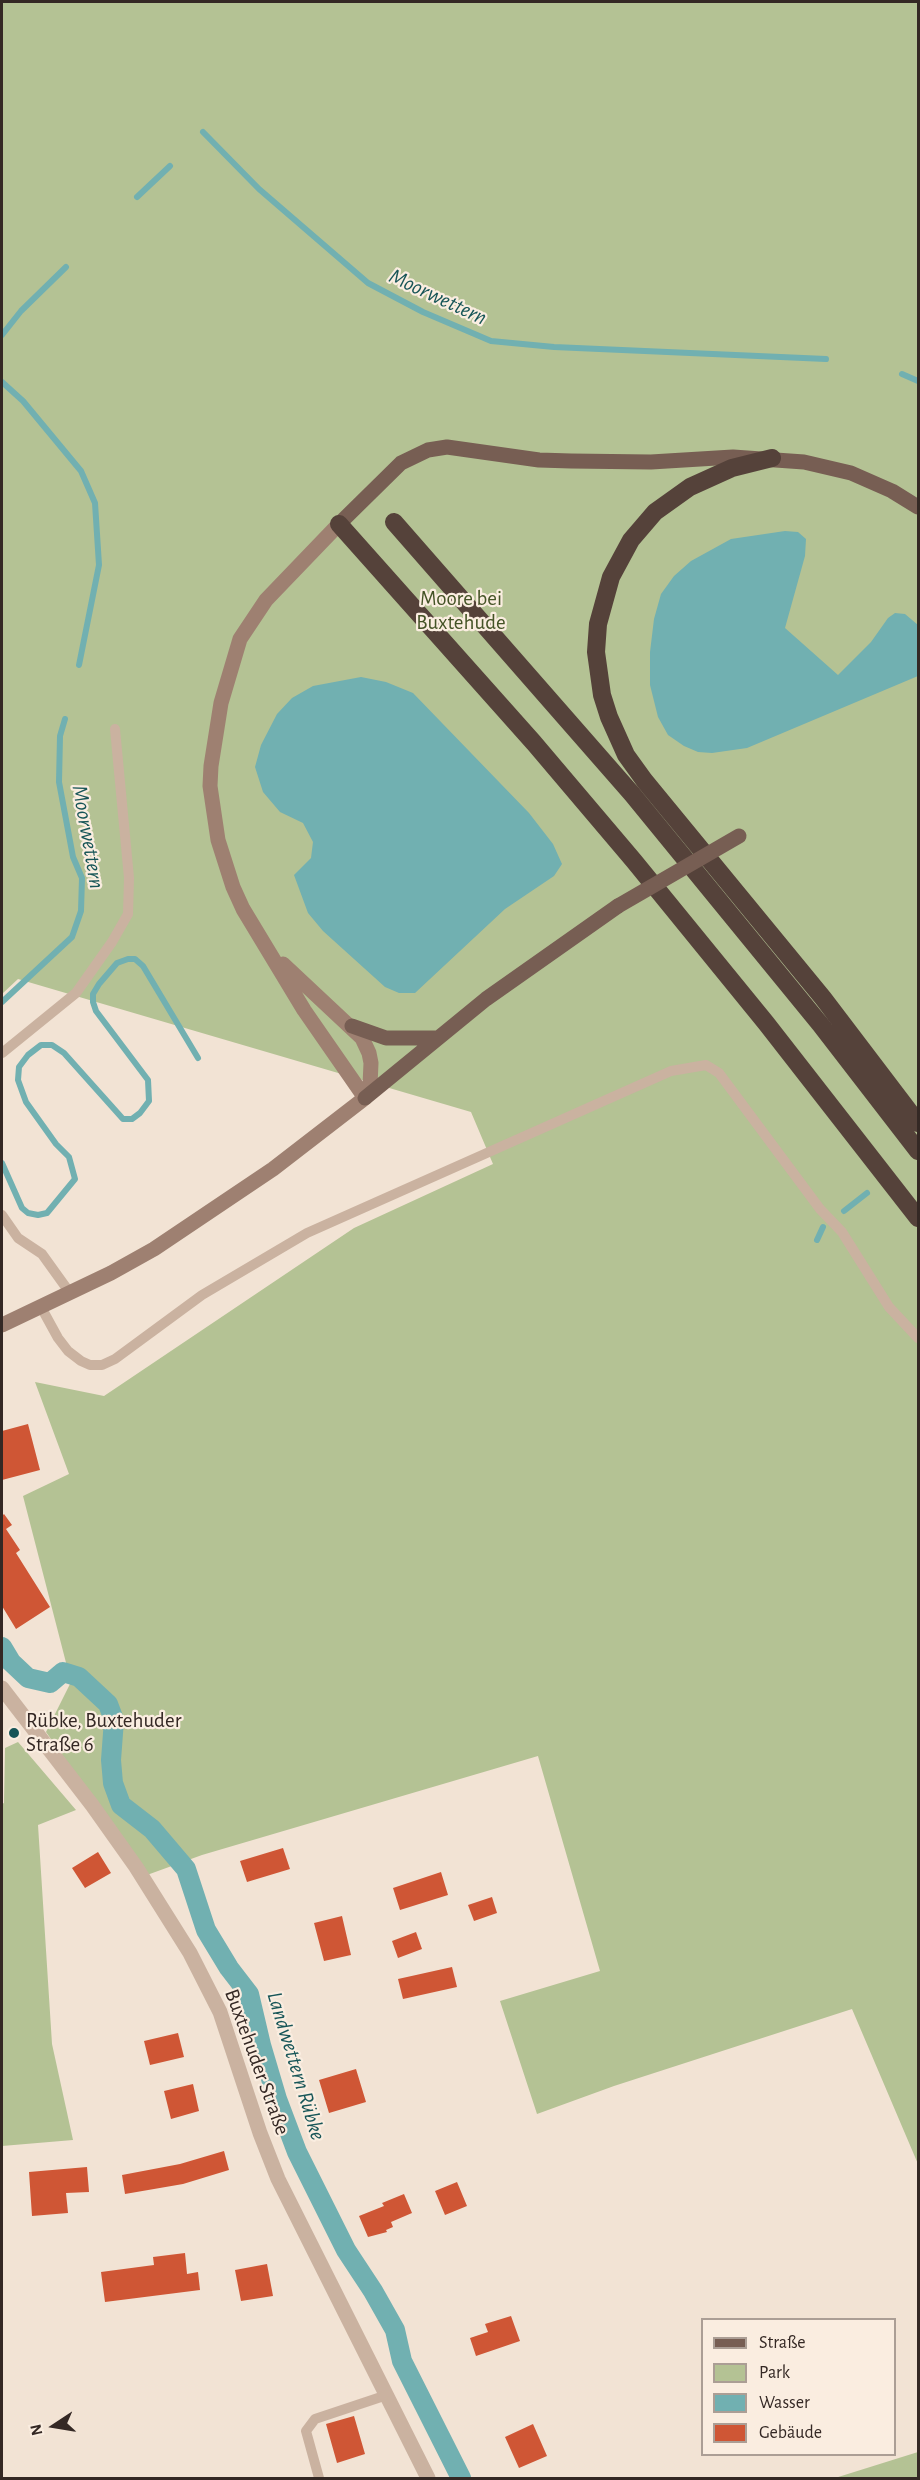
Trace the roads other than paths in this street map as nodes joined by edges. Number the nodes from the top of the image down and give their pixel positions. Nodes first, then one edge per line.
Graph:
1 (772, 458) junction
2 (918, 507) edge
3 (394, 522) dead end
4 (339, 524) junction
5 (115, 729) dead end
6 (739, 836) dead end
7 (272, 954) junction
8 (352, 1026) junction
9 (436, 1038) junction
10 (2, 1053) edge
11 (365, 1098) junction
12 (915, 1138) edge
13 (2, 1215) edge
14 (918, 1218) edge
15 (70, 1293) junction
16 (41, 1307) junction
17 (2, 1324) edge
18 (918, 1338) edge
19 (2, 1688) edge
20 (387, 2395) junction
21 (319, 2478) edge
22 (428, 2478) edge

1 - 2 main road
1 - 4 main road
1 - 12 highway
3 - 12 highway
4 - 7 main road
4 - 14 highway
5 - 10 lane
6 - 9 main road, bridge
7 - 8 main road
7 - 11 main road
8 - 9 main road
8 - 11 main road
9 - 11 main road
11 - 15 main road
13 - 15 lane
15 - 16 main road
16 - 17 main road
16 - 18 lane
19 - 20 street, Buxtehuder Straße
20 - 21 lane
20 - 22 street, Buxtehuder Straße

